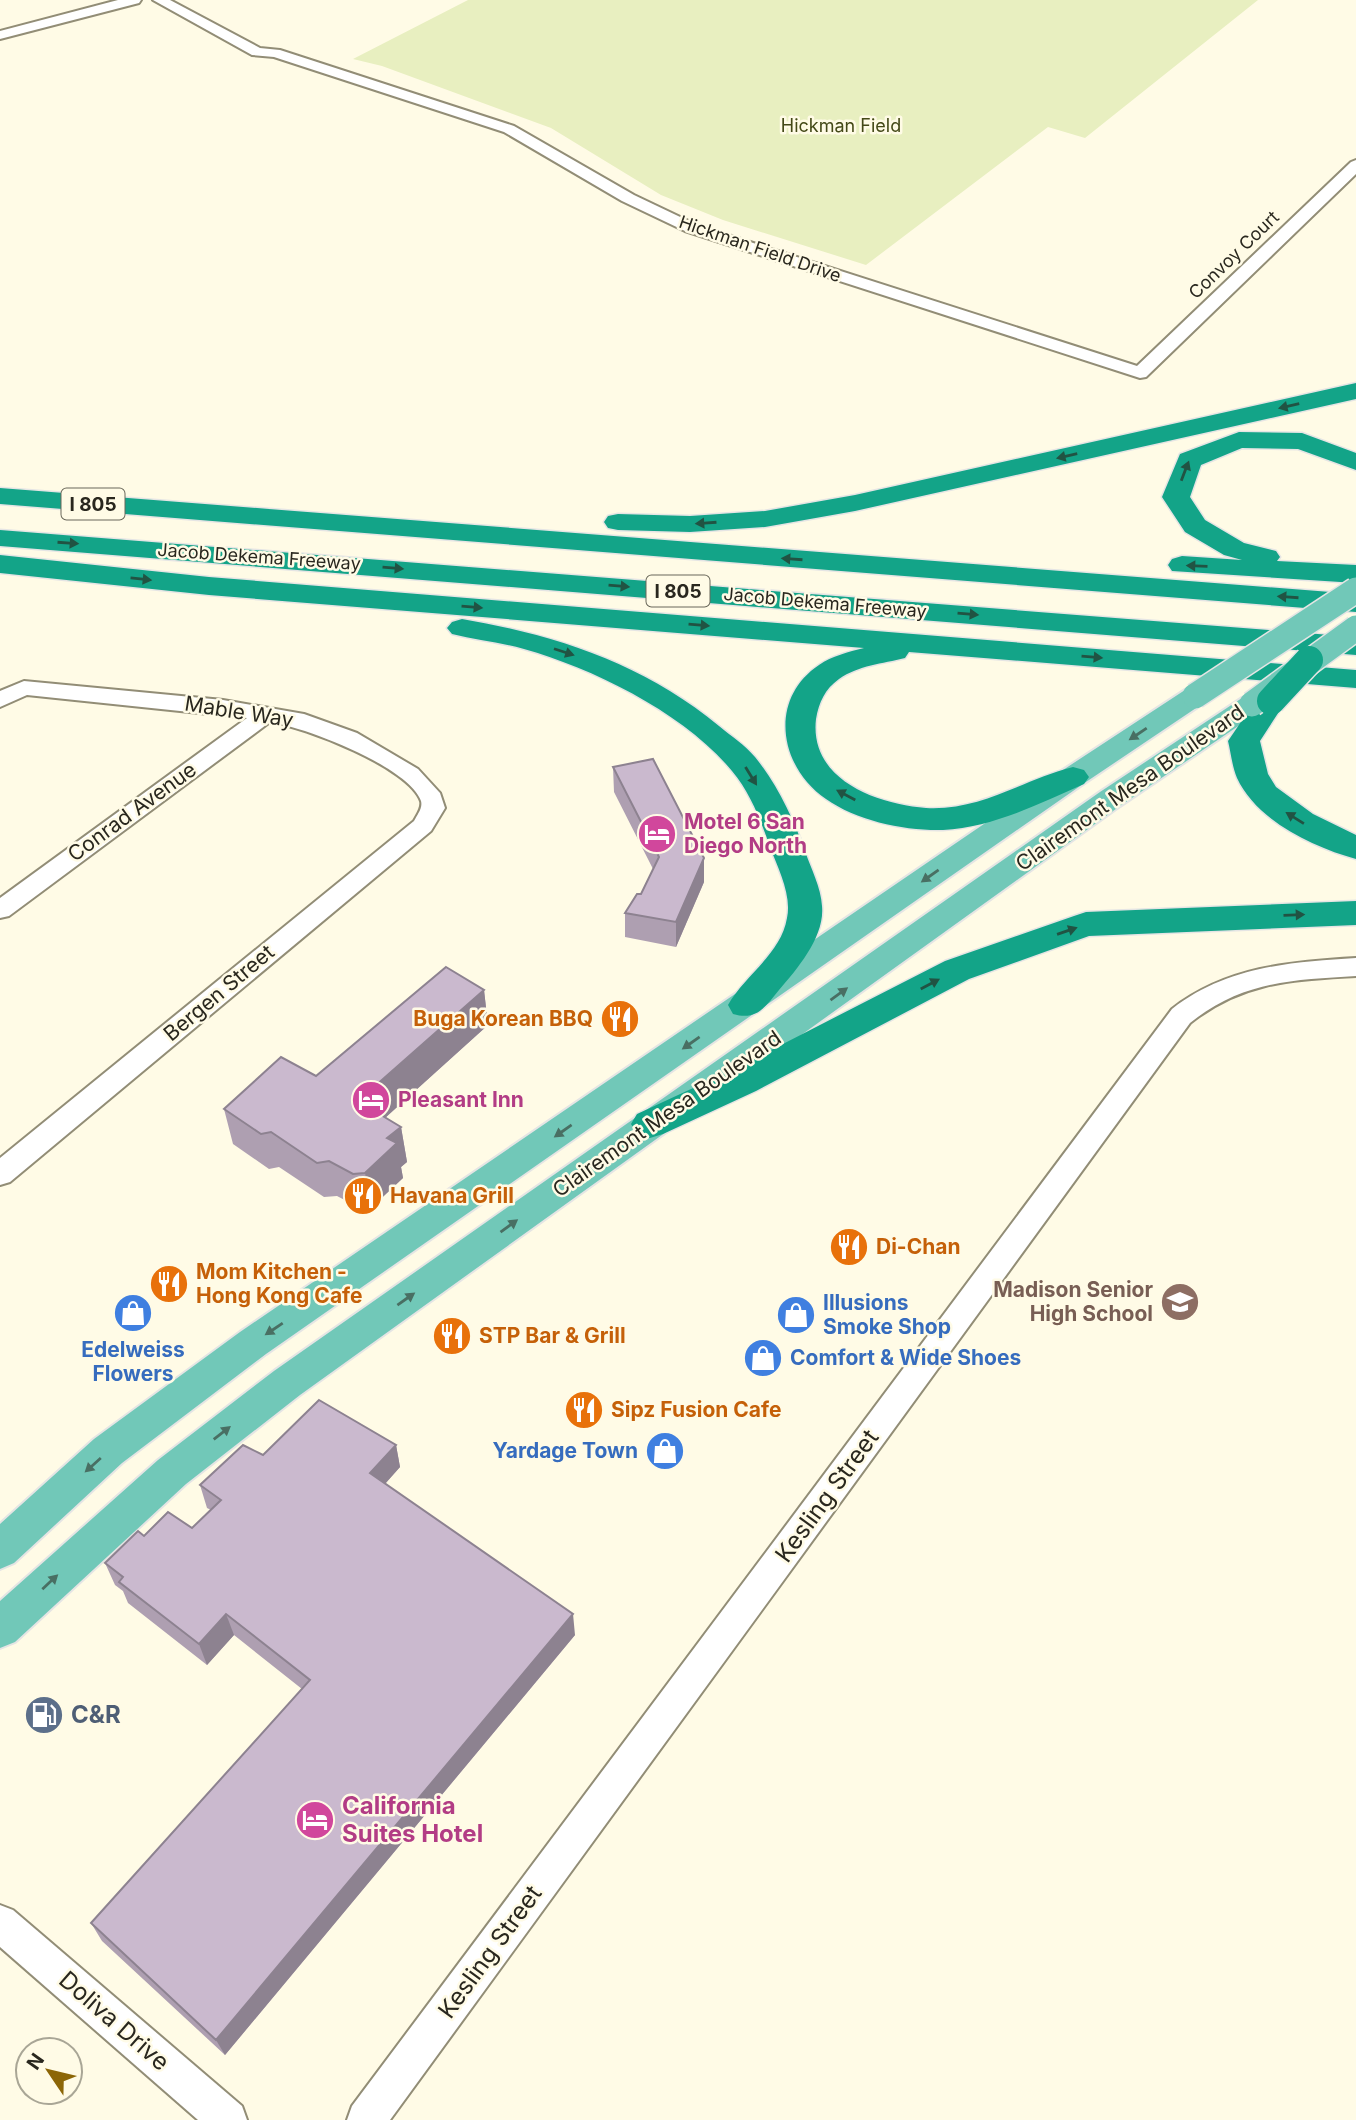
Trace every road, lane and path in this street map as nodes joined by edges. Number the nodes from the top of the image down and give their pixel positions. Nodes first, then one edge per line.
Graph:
1 (134, 0) edge
2 (160, 0) edge
3 (184, 0) edge
4 (0, 35) edge
5 (275, 53) junction
6 (1356, 165) edge
7 (1140, 373) joint
8 (1356, 391) edge
9 (1356, 461) edge
10 (0, 496) edge
11 (185, 511) junction
12 (0, 538) edge
13 (836, 562) junction
14 (0, 564) edge
15 (1314, 570) junction
16 (1356, 574) edge
17 (209, 586) junction
18 (1356, 590) edge
19 (1356, 603) edge
20 (1356, 628) edge
21 (1356, 646) edge
22 (1024, 651) junction
23 (1309, 668) junction
24 (1356, 679) edge
25 (1356, 685) edge
26 (7, 695) edge
27 (1261, 702) junction
28 (265, 715) junction
29 (1073, 777) junction
30 (433, 808) joint
31 (1356, 848) edge
32 (0, 910) edge
33 (1356, 913) edge
34 (1354, 971) edge
35 (746, 1005) junction
36 (650, 1124) junction
37 (0, 1174) edge
38 (0, 1550) edge
39 (0, 1628) edge
40 (0, 1923) edge
41 (228, 2120) edge
42 (366, 2120) edge

1 - 4 street
2 - 5 street, Hickman Field Drive
3 - 5 street, Hickman Field Drive
5 - 7 street, Hickman Field Drive
6 - 7 street, Convoy Court
8 -> 11 highway
15 -> 9 highway
10 - 11 highway, Jacob Dekema Freeway / I 805
13 -> 11 highway, Jacob Dekema Freeway / I 805
12 -> 21 highway, Jacob Dekema Freeway / I 805
15 -> 13 highway
19 -> 13 highway, Jacob Dekema Freeway / I 805
14 -> 17 highway
15 - 16 highway
17 -> 22 highway
17 -> 35 highway
18 -> 29 main road, Clairemont Mesa Boulevard, bridge
20 - 23 main road, bridge
22 -> 23 highway
29 -> 22 highway
23 - 24 highway
23 - 25 highway
23 - 27 highway, bridge
26 - 28 street, Mable Way
31 -> 27 highway
36 -> 27 main road, Clairemont Mesa Boulevard
28 - 30 street, Mable Way
28 - 32 street, Conrad Avenue
29 -> 35 main road, Clairemont Mesa Boulevard
30 - 37 street, Bergen Street
36 -> 33 highway
34 - 42 street, Kesling Street
35 -> 38 main road, Clairemont Mesa Boulevard
39 -> 36 main road, Clairemont Mesa Boulevard
40 - 41 street, Doliva Drive

